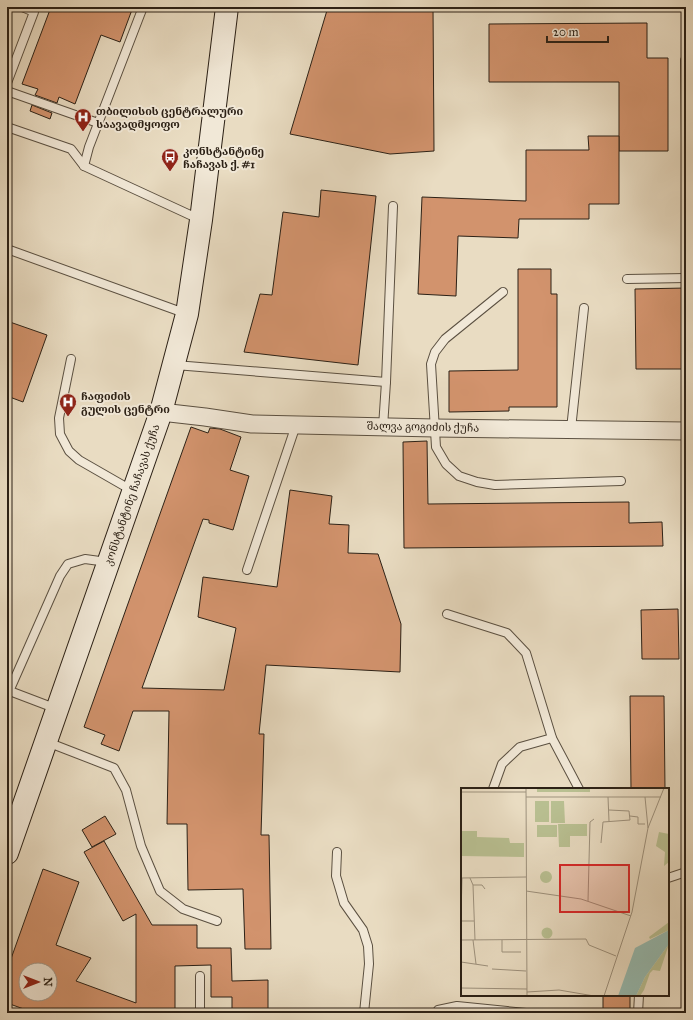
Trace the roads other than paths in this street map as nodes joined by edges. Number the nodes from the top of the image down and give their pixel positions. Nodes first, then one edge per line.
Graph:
1 (22, 7) edge
2 (143, 7) edge
3 (227, 7) edge
4 (35, 9) edge
5 (685, 60) edge
6 (7, 83) edge
7 (7, 91) edge
8 (98, 123) junction
9 (7, 127) edge
10 (686, 140) edge
11 (84, 166) junction
12 (393, 206) dead end
13 (202, 220) junction
14 (7, 249) edge
15 (686, 278) edge
16 (627, 279) dead end
17 (503, 292) dead end
18 (584, 308) dead end
19 (187, 314) junction
20 (71, 359) dead end
21 (173, 365) junction
22 (386, 382) junction
23 (161, 412) junction
24 (296, 425) junction
25 (382, 427) junction
26 (435, 428) junction
27 (571, 429) junction
28 (686, 431) edge
29 (621, 481) dead end
30 (133, 491) junction
31 (108, 563) junction
32 (247, 570) dead end
33 (447, 614) dead end
34 (8, 692) edge
35 (57, 709) junction
36 (552, 738) junction
37 (46, 742) junction
38 (493, 788) edge
39 (578, 788) edge
40 (8, 844) edge
41 (337, 852) dead end
42 (686, 872) edge
43 (669, 878) edge
44 (218, 921) dead end
45 (200, 976) dead end
46 (639, 996) edge
47 (200, 1013) edge
48 (364, 1013) edge
49 (436, 1013) edge
50 (526, 1013) edge
51 (638, 1013) edge

1 - 4 lane
2 - 8 lane
3 - 13 street, კონსტანტინე ჩაჩავას ქუჩა
4 - 6 lane
5 - 10 lane
7 - 8 lane
8 - 11 lane
9 - 11 lane
11 - 13 lane
12 - 22 lane
13 - 19 street, კონსტანტინე ჩაჩავას ქუჩა
14 - 19 lane
15 - 16 lane
17 - 26 lane
18 - 27 lane
19 - 21 street, კონსტანტინე ჩაჩავას ქუჩა
20 - 30 lane
21 - 22 lane
21 - 23 street, კონსტანტინე ჩაჩავას ქუჩა
22 - 25 lane
23 - 24 street, შალვა გოგიძის ქუჩა
23 - 30 street, კონსტანტინე ჩაჩავას ქუჩა
24 - 25 street, შალვა გოგიძის ქუჩა
24 - 32 lane
25 - 26 street, შალვა გოგიძის ქუჩა
26 - 27 street, შალვა გოგიძის ქუჩა
26 - 29 lane
27 - 28 street, შალვა გოგიძის ქუჩა
30 - 31 street, კონსტანტინე ჩაჩავას ქუჩა
31 - 34 lane
31 - 35 street, კონსტანტინე ჩაჩავას ქუჩა
33 - 36 lane
34 - 35 lane
35 - 37 street, კონსტანტინე ჩაჩავას ქუჩა
36 - 38 lane
36 - 39 lane
37 - 40 street, კონსტანტინე ჩაჩავას ქუჩა
37 - 44 lane
41 - 48 lane
42 - 43 lane
45 - 47 lane
46 - 51 lane
49 - 50 lane

